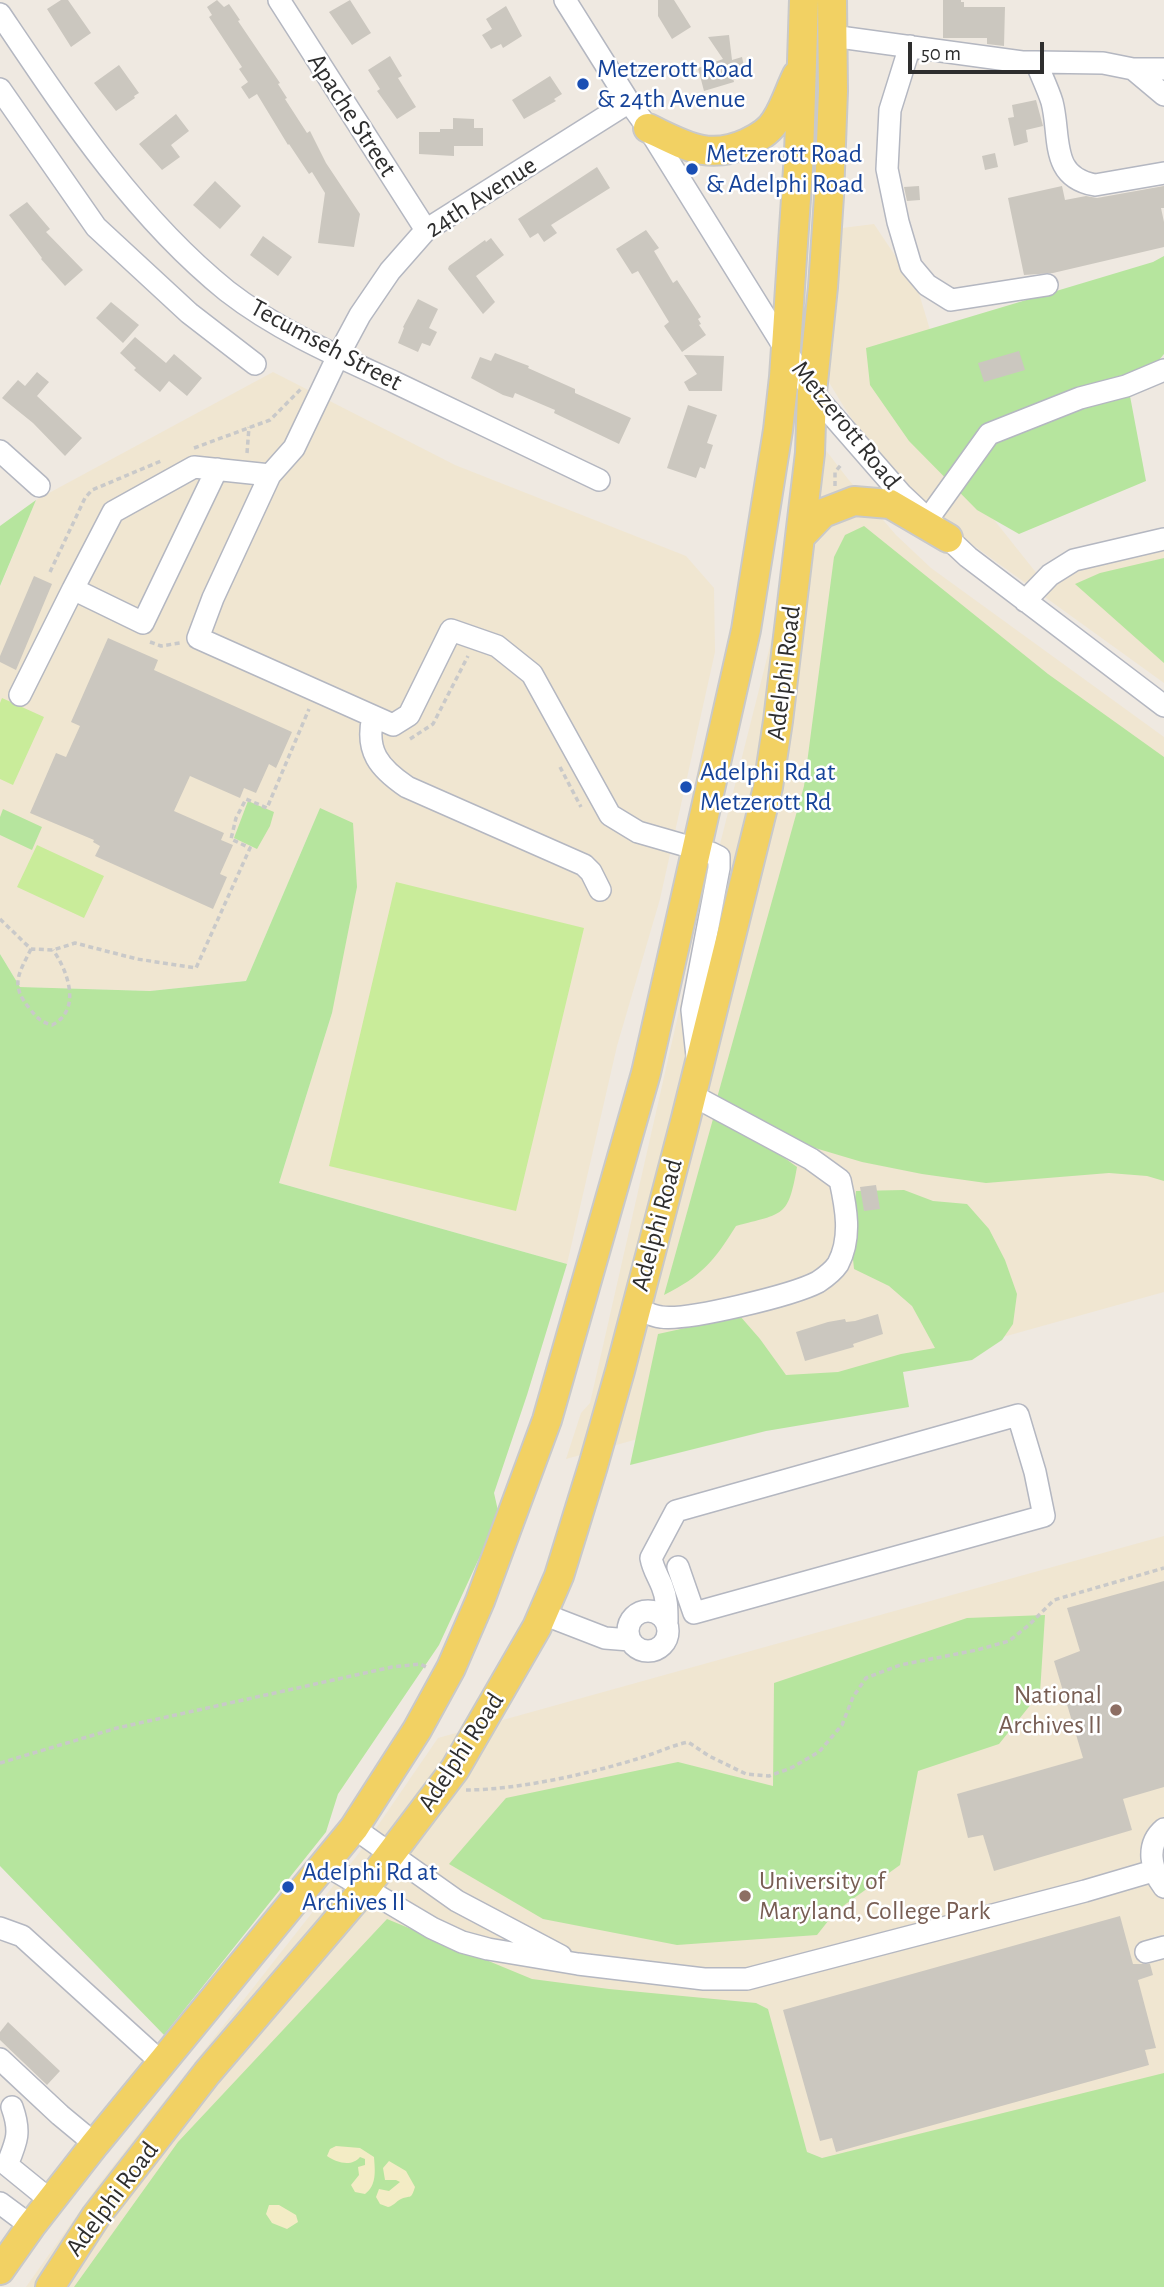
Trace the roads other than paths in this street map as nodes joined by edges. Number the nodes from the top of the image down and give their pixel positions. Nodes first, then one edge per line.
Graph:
1 (279, 0) edge
2 (565, 0) edge
3 (804, 0) edge
4 (832, 0) edge
5 (0, 14) edge
6 (832, 36) junction
7 (911, 46) junction
8 (802, 62) junction
9 (1036, 62) junction
10 (1133, 69) junction
11 (1164, 69) edge
12 (0, 89) edge
13 (1164, 95) edge
14 (629, 102) junction
15 (648, 128) junction
16 (1164, 173) edge
17 (426, 230) junction
18 (1047, 285) dead end
19 (786, 352) junction
20 (338, 356) junction
21 (255, 364) dead end
22 (1164, 370) edge
23 (812, 392) junction
24 (0, 451) edge
25 (217, 469) junction
26 (270, 475) junction
27 (599, 480) dead end
28 (39, 486) dead end
29 (938, 528) junction
30 (800, 537) junction
31 (1164, 539) edge
32 (73, 589) junction
33 (1026, 601) junction
34 (20, 695) dead end
35 (1164, 706) edge
36 (373, 717) junction
37 (696, 849) junction
38 (600, 890) dead end
39 (695, 1081) junction
40 (635, 1308) junction
41 (678, 1567) dead end
42 (543, 1614) junction
43 (659, 1617) junction
44 (630, 1640) junction
45 (354, 1828) junction
46 (1164, 1829) edge
47 (389, 1854) junction
48 (324, 1864) junction
49 (1158, 1879) edge
50 (365, 1888) junction
51 (0, 1928) edge
52 (578, 1964) junction
53 (0, 2059) edge
54 (161, 2062) junction
55 (12, 2107) dead end
56 (95, 2144) junction
57 (50, 2200) junction
58 (0, 2203) edge
59 (31, 2226) junction
60 (0, 2270) edge
61 (50, 2287) edge

1 - 17 street, Apache Street
2 - 14 street, Metzerott Road
3 - 8 main road, Adelphi Road
4 - 6 main road, Adelphi Road
5 - 20 street, Tecumseh Street
6 - 7 street
6 - 23 main road, Adelphi Road
7 - 9 street
7 - 18 street
8 - 15 main road
8 - 19 main road, Adelphi Road
9 - 10 street
9 - 16 street
10 - 11 street
10 - 13 street
12 - 21 street, Tecumseh Street
14 - 15 street, Metzerott Road
14 - 17 street, 24th Avenue
15 - 19 street, Metzerott Road
17 - 20 street, 24th Avenue
19 - 23 street, Metzerott Road
19 - 37 main road, Adelphi Road
20 - 26 street, 24th Avenue
20 - 27 street, Tecumseh Street
22 - 29 street
23 - 29 street, Metzerott Road
23 - 30 main road, Adelphi Road
24 - 28 street
25 - 26 street
25 - 32 street
25 - 32 street
26 - 36 street, 24th Avenue
29 - 30 main road
29 - 33 street, Metzerott Road
30 - 39 main road, Adelphi Road
31 - 33 street
32 - 34 street
33 - 35 street, Metzerott Road
36 - 37 street
36 - 38 street
37 - 39 street
37 - 45 main road, Adelphi Road
39 - 40 main road, Adelphi Road
39 - 40 street
40 - 42 main road, Adelphi Road
41 - 43 street
42 - 44 street
42 - 47 main road, Adelphi Road
43 - 44 street
43 - 44 street
45 - 47 street
45 - 48 main road, Adelphi Road
46 - 49 street
47 - 50 main road, Adelphi Road
47 - 52 street
48 - 50 street
48 - 54 main road, Adelphi Road
49 - 52 street
50 - 52 street
50 - 61 main road, Adelphi Road
51 - 54 street
53 - 56 street
54 - 56 main road, Adelphi Road
55 - 57 street
56 - 57 main road, Adelphi Road
57 - 59 main road, Adelphi Road
58 - 59 street
59 - 60 main road, Adelphi Road

